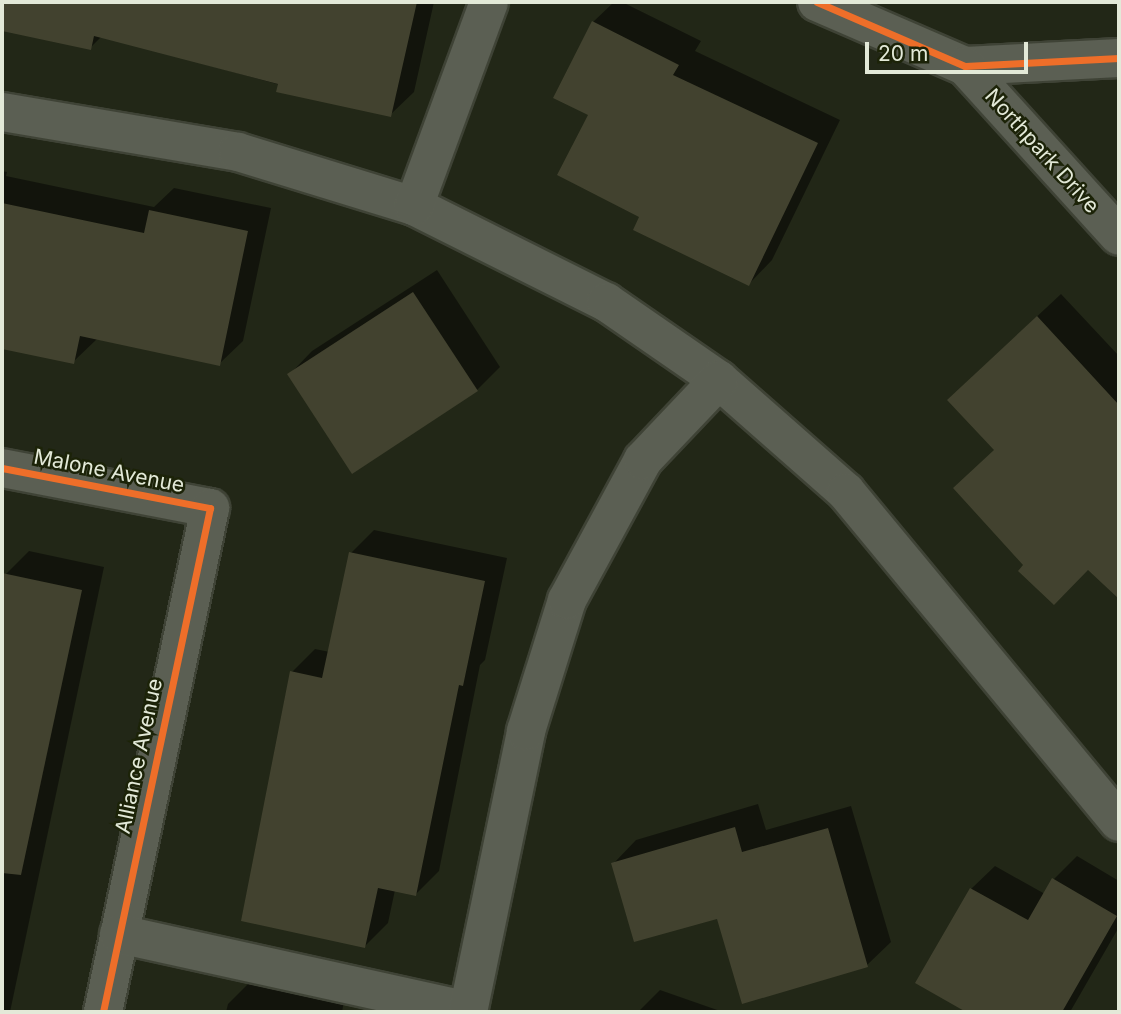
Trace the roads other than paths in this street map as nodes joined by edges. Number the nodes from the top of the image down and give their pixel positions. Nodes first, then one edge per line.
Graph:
1 (489, 2) edge
2 (817, 2) edge
3 (1119, 58) edge
4 (965, 66) junction
5 (2, 112) edge
6 (414, 206) junction
7 (1119, 236) edge
8 (719, 380) junction
9 (2, 468) edge
10 (210, 508) joint
11 (1119, 822) edge
12 (119, 934) junction
13 (103, 1012) edge
14 (468, 1012) edge

1 - 6 street
2 - 4 street
3 - 4 street
4 - 7 street, Northpark Drive
5 - 6 street
6 - 8 street
8 - 11 street
8 - 14 street
9 - 10 street, Malone Avenue
10 - 12 street, Alliance Avenue
12 - 13 street, Alliance Avenue
12 - 14 street

